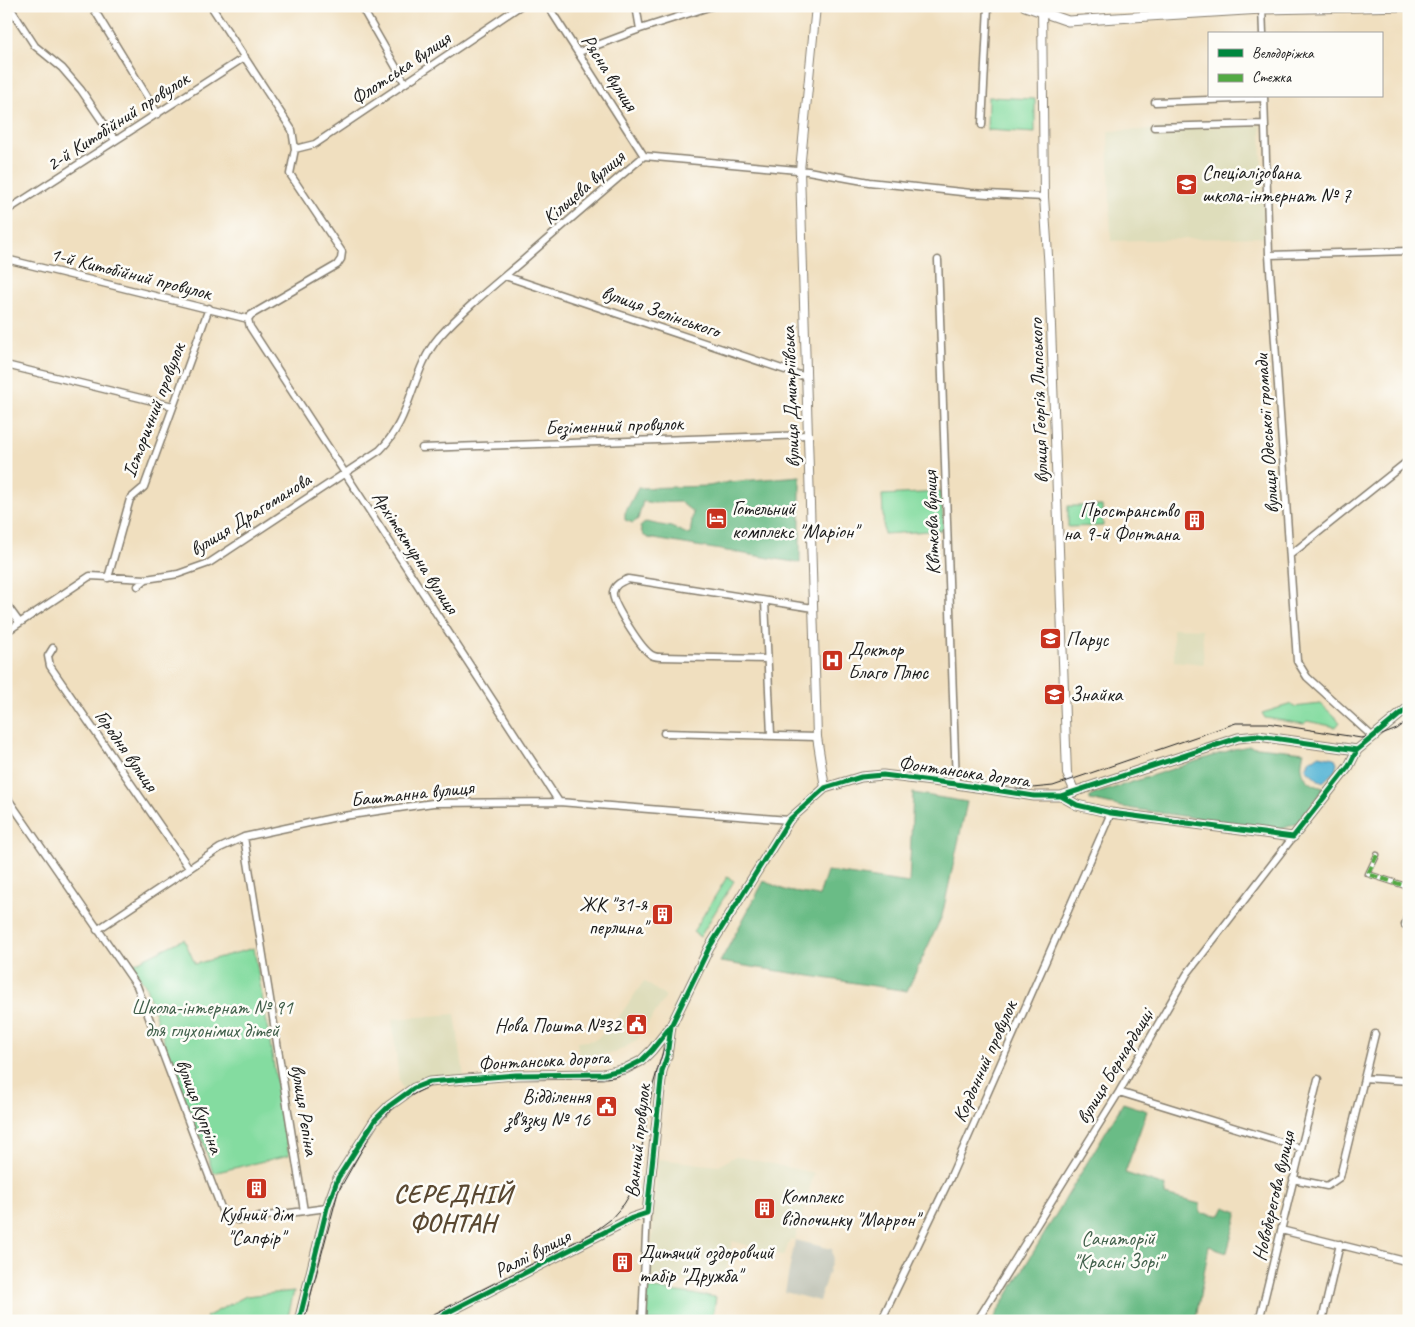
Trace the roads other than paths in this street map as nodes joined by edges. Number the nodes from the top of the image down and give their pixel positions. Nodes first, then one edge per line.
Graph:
1 (8, 6) edge
2 (92, 6) edge
3 (210, 6) edge
4 (361, 6) edge
5 (520, 6) edge
6 (548, 6) edge
7 (636, 6) edge
8 (712, 6) edge
9 (816, 6) edge
10 (988, 6) edge
11 (1025, 6) edge
12 (1409, 6) edge
13 (1262, 7) edge
14 (1356, 7) edge
15 (1041, 10) edge
16 (640, 29) junction
17 (1263, 32) edge
18 (579, 52) junction
19 (245, 57) junction
20 (405, 83) junction
21 (1242, 98) edge
22 (1264, 98) edge
23 (1155, 102) dead end
24 (158, 114) junction
25 (1265, 124) junction
26 (982, 125) dead end
27 (1154, 126) dead end
28 (115, 140) junction
29 (295, 149) junction
30 (644, 156) junction
31 (800, 170) junction
32 (1044, 197) junction
33 (6, 212) edge
34 (1409, 251) edge
35 (1269, 255) junction
36 (6, 259) edge
37 (938, 260) dead end
38 (505, 276) junction
39 (209, 308) junction
40 (248, 319) junction
41 (6, 365) edge
42 (806, 377) junction
43 (173, 406) junction
44 (808, 435) junction
45 (422, 448) dead end
46 (1409, 460) edge
47 (345, 473) junction
48 (1290, 555) junction
49 (108, 578) junction
50 (146, 579) junction
51 (138, 586) dead end
52 (765, 601) junction
53 (6, 604) edge
54 (813, 608) junction
55 (19, 622) junction
56 (6, 632) edge
57 (53, 648) dead end
58 (767, 659) junction
59 (1409, 707) edge
60 (664, 733) dead end
61 (771, 736) junction
62 (817, 737) junction
63 (1373, 737) junction
64 (1357, 750) junction
65 (956, 784) junction
66 (825, 788) junction
67 (1079, 791) junction
68 (6, 796) edge
69 (1061, 796) junction
70 (559, 802) junction
71 (1077, 804) junction
72 (1111, 813) junction
73 (789, 820) junction
74 (244, 837) junction
75 (1292, 837) junction
76 (1377, 855) dead end
77 (189, 868) junction
78 (1409, 887) edge
79 (1409, 911) edge
80 (1406, 925) dead end
81 (97, 930) junction
82 (671, 1026) junction
83 (1375, 1034) dead end
84 (645, 1057) junction
85 (662, 1071) junction
86 (1364, 1078) junction
87 (1318, 1079) dead end
88 (1409, 1081) edge
89 (1119, 1092) junction
90 (1300, 1148) junction
91 (1293, 1179) junction
92 (327, 1208) junction
93 (304, 1211) junction
94 (647, 1213) junction
95 (1281, 1230) junction
96 (1340, 1244) junction
97 (1409, 1262) edge
98 (304, 1299) junction
99 (299, 1321) edge
100 (307, 1321) edge
101 (431, 1321) edge
102 (642, 1321) edge
103 (881, 1321) edge
104 (976, 1321) edge
105 (1260, 1321) edge
106 (1322, 1321) edge

1 - 28 street
2 - 24 street
3 - 19 street
4 - 20 street
5 - 20 street, Флотська вулиця
6 - 18 street, Рясна вулиця
7 - 16 street
8 - 16 street
9 - 31 street, вулиця Дмитріївська
10 - 26 street
11 - 15 main road
12 - 14 main road
13 - 14 main road
13 - 15 main road
13 - 17 street
15 - 32 street, вулиця Георгія Липського
16 - 18 street
18 - 30 street, Рясна вулиця
19 - 24 street, 2-й Китобійний провулок
19 - 29 street
20 - 29 street, Флотська вулиця
21 - 23 street
22 - 25 street, вулиця Одеської громади
24 - 28 street, 2-й Китобійний провулок
25 - 27 street
25 - 35 street, вулиця Одеської громади
28 - 33 street, 2-й Китобійний провулок
29 - 40 street
30 - 31 street, Кільцева вулиця
30 - 38 street, Кільцева вулиця
31 - 32 street, Кільцева вулиця
31 - 42 street, вулиця Дмитріївська
32 - 67 street, вулиця Георгія Липського
34 - 35 street
35 - 48 street, вулиця Одеської громади
36 - 39 street, 1-й Китобійний провулок
37 - 65 street, Квіткова вулиця
38 - 42 street, вулиця Зелінського
38 - 47 street, Кільцева вулиця
39 - 40 street, 1-й Китобійний провулок
39 - 43 street, Історичний провулок
40 - 47 street, Архітектурна вулиця
41 - 43 street
42 - 44 street, вулиця Дмитріївська
43 - 49 street, Історичний провулок
44 - 45 street, Безіменний провулок
44 - 54 street, вулиця Дмитріївська
46 - 48 street
47 - 50 street, вулиця Драгоманова
47 - 70 street, Архітектурна вулиця
48 - 63 street, вулиця Одеської громади
49 - 50 street, вулиця Драгоманова
49 - 55 street, вулиця Драгоманова
50 - 51 street
52 - 54 street
52 - 58 street
52 - 58 street
53 - 55 street
54 - 62 street, вулиця Дмитріївська
55 - 56 street, вулиця Драгоманова
57 - 77 street, Городня вулиця
58 - 61 street
59 - 63 main road
60 - 61 street
61 - 62 street
62 - 66 street, вулиця Дмитріївська
63 - 64 main road
64 - 67 main road, Фонтанська дорога
64 - 75 main road
65 - 66 main road, Фонтанська дорога
65 - 69 main road, Фонтанська дорога
66 - 73 main road, Фонтанська дорога
67 - 69 main road, Фонтанська дорога
67 - 71 main road
68 - 81 street, вулиця Купріна
69 - 71 main road, Фонтанська дорога
70 - 73 street, Баштанна вулиця
70 - 74 street, Баштанна вулиця
71 - 72 main road, Фонтанська дорога
72 - 75 main road, Фонтанська дорога
72 - 103 street, Кордонний провулок
73 - 82 main road, Фонтанська дорога
74 - 77 street, Баштанна вулиця
74 - 93 street, вулиця Рєпіна
75 - 89 street, вулиця Бернардацці
76 - 78 street
77 - 81 street, Баштанна вулиця
79 - 80 street
81 - 93 street, вулиця Купріна
82 - 84 main road, Фонтанська дорога
82 - 85 main road, Ванний провулок
83 - 86 street
84 - 85 main road
84 - 92 main road, Фонтанська дорога
85 - 94 main road, Ванний провулок
86 - 88 street
86 - 91 street
87 - 90 street, Новоберегова вулиця
89 - 90 street
89 - 104 street, вулиця Бернардацці
90 - 91 street, Новоберегова вулиця
91 - 95 street, Новоберегова вулиця
92 - 93 street, вулиця Купріна
92 - 98 main road, Фонтанська дорога
94 - 101 main road, Раллі вулиця
94 - 102 street, Ванний провулок
95 - 96 street
95 - 105 street, Новоберегова вулиця
96 - 97 street
96 - 106 street
98 - 99 main road, Фонтанська дорога
98 - 100 main road

